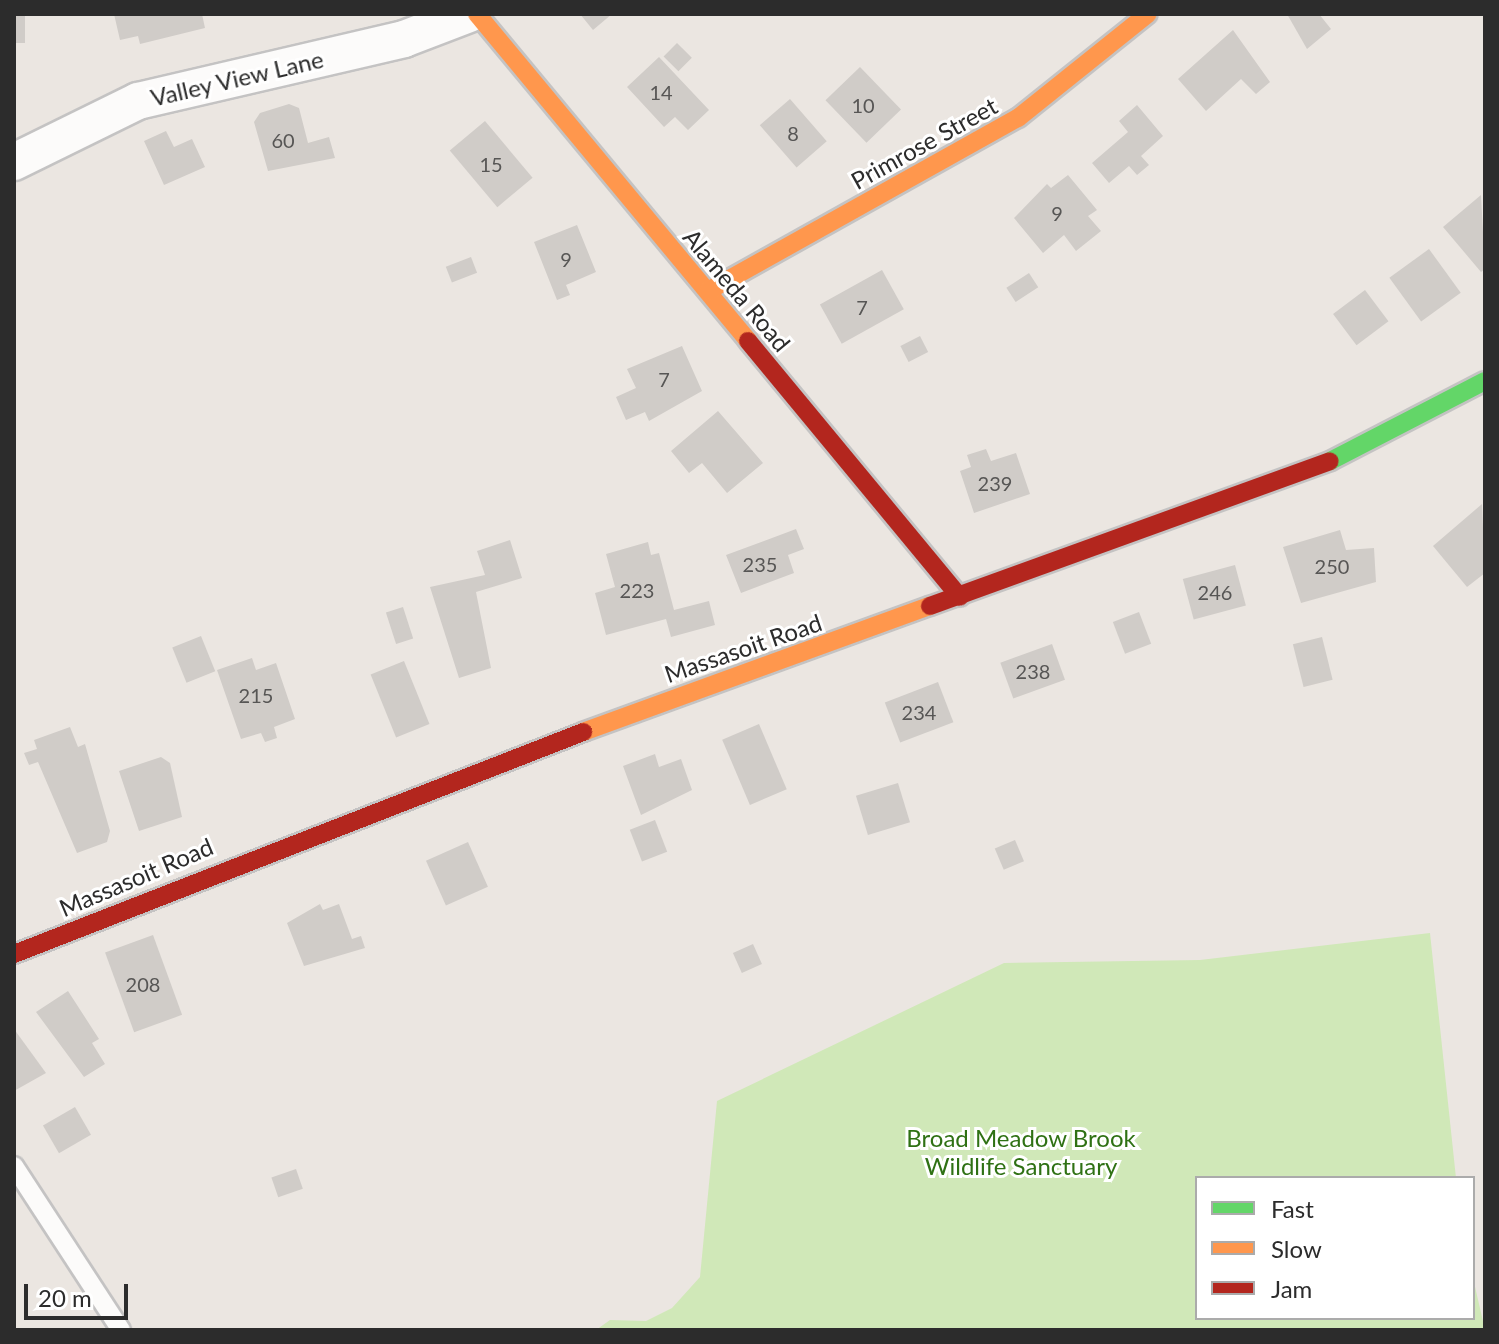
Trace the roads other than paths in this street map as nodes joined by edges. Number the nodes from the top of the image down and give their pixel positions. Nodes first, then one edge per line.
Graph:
1 (469, 14) edge
2 (477, 14) edge
3 (1148, 14) edge
4 (14, 162) edge
5 (708, 291) junction
6 (1485, 381) edge
7 (960, 597) junction
8 (14, 954) edge
9 (14, 1166) edge
10 (121, 1330) edge

1 - 4 street, Valley View Lane
2 - 5 main road, Alameda Road
3 - 5 main road, Primrose Street
5 - 7 main road, Alameda Road
6 - 7 main road, Massasoit Road
7 - 8 main road, Massasoit Road
9 - 10 lane

